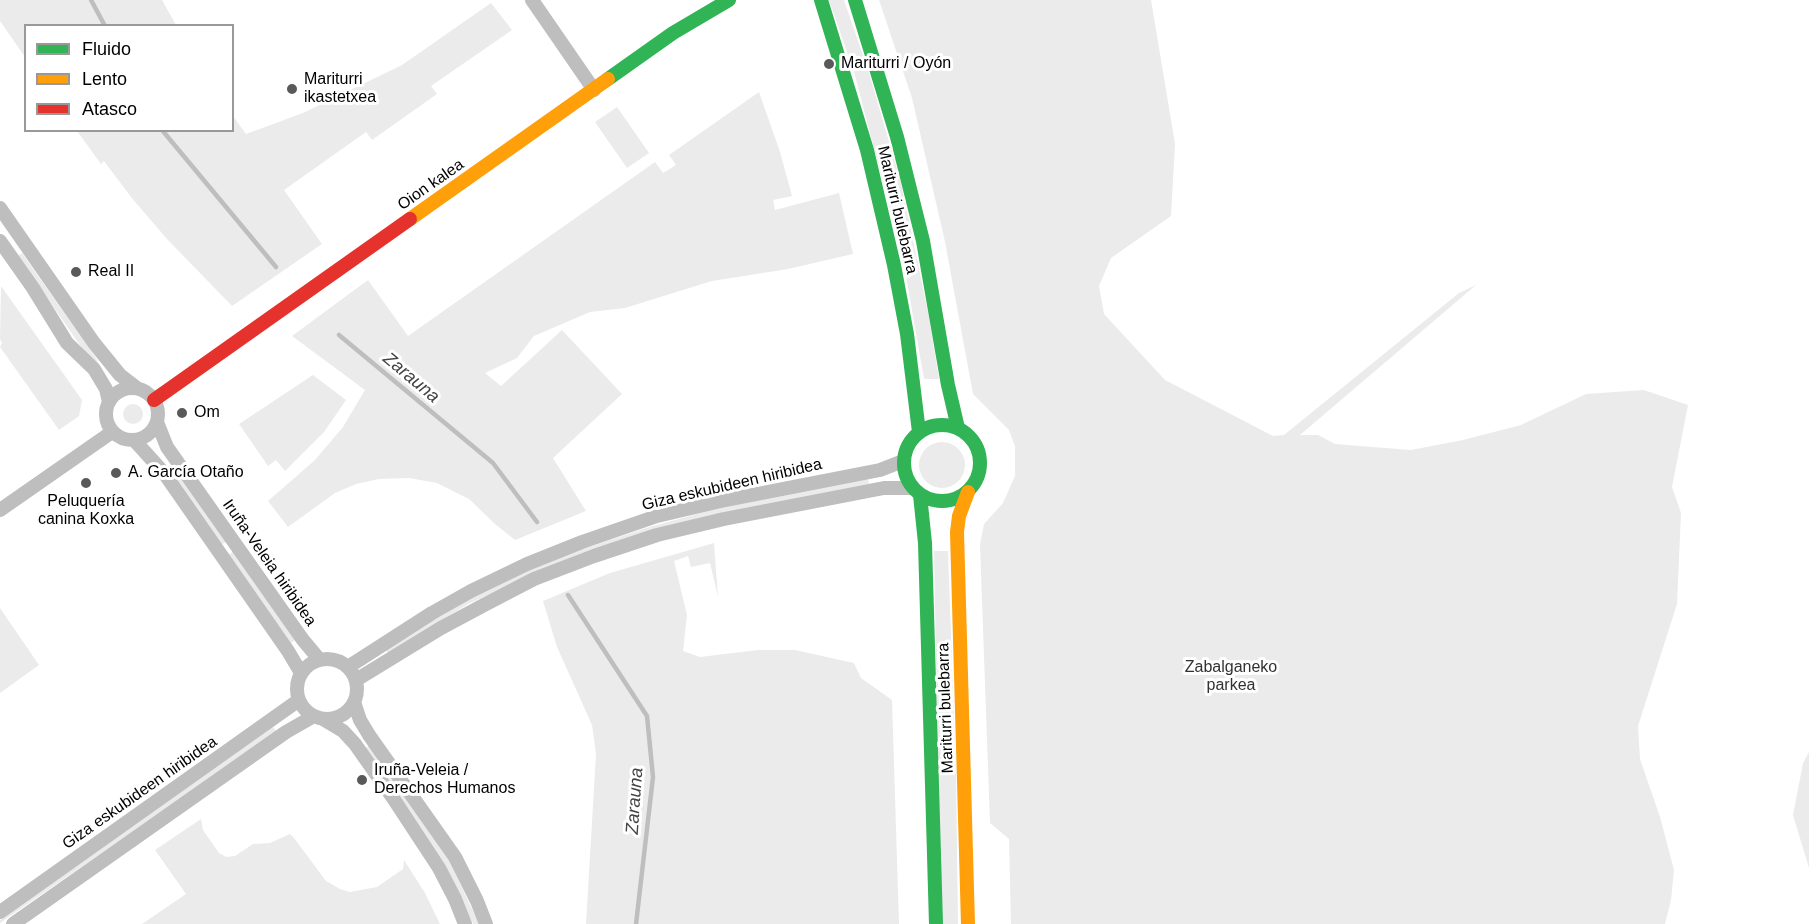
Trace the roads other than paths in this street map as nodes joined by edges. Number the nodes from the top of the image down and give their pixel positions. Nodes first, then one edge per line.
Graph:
1 (532, 0) edge
2 (729, 0) edge
3 (821, 0) edge
4 (855, 0) edge
5 (594, 90) junction
6 (0, 208) edge
7 (0, 241) edge
8 (137, 388) junction
9 (154, 400) junction
10 (109, 402) junction
11 (157, 422) junction
12 (958, 428) junction
13 (112, 432) junction
14 (920, 432) junction
15 (134, 440) junction
16 (903, 461) junction
17 (916, 491) junction
18 (968, 492) junction
19 (0, 510) edge
20 (319, 659) junction
21 (348, 667) junction
22 (301, 673) junction
23 (356, 680) junction
24 (299, 700) junction
25 (354, 702) junction
26 (319, 718) junction
27 (0, 912) edge
28 (14, 924) edge
29 (465, 924) edge
30 (486, 924) edge
31 (936, 924) edge
32 (968, 924) edge

1 - 5 street
2 - 5 main road, Oion kalea
3 - 14 main road, Mariturri bulebarra
4 - 12 main road, Mariturri bulebarra
5 - 9 main road, Oion kalea
6 - 8 street
7 - 10 street
8 - 9 street
8 - 10 street
9 - 11 street
10 - 13 street
11 - 15 street
11 - 20 street, Iruña-Veleia hiribidea
12 - 14 main road
12 - 18 main road
13 - 15 street
13 - 19 street
14 - 16 main road
15 - 22 street
16 - 17 main road
16 - 21 street, Giza eskubideen hiribidea
17 - 18 main road
17 - 23 street, Giza eskubideen hiribidea
17 - 31 main road, Mariturri bulebarra
18 - 32 main road, Mariturri bulebarra
20 - 21 street
20 - 22 street
21 - 23 street
22 - 24 street
23 - 25 street
24 - 26 street
24 - 27 street, Giza eskubideen hiribidea
25 - 26 street
25 - 30 street
26 - 28 street, Giza eskubideen hiribidea
26 - 29 street

